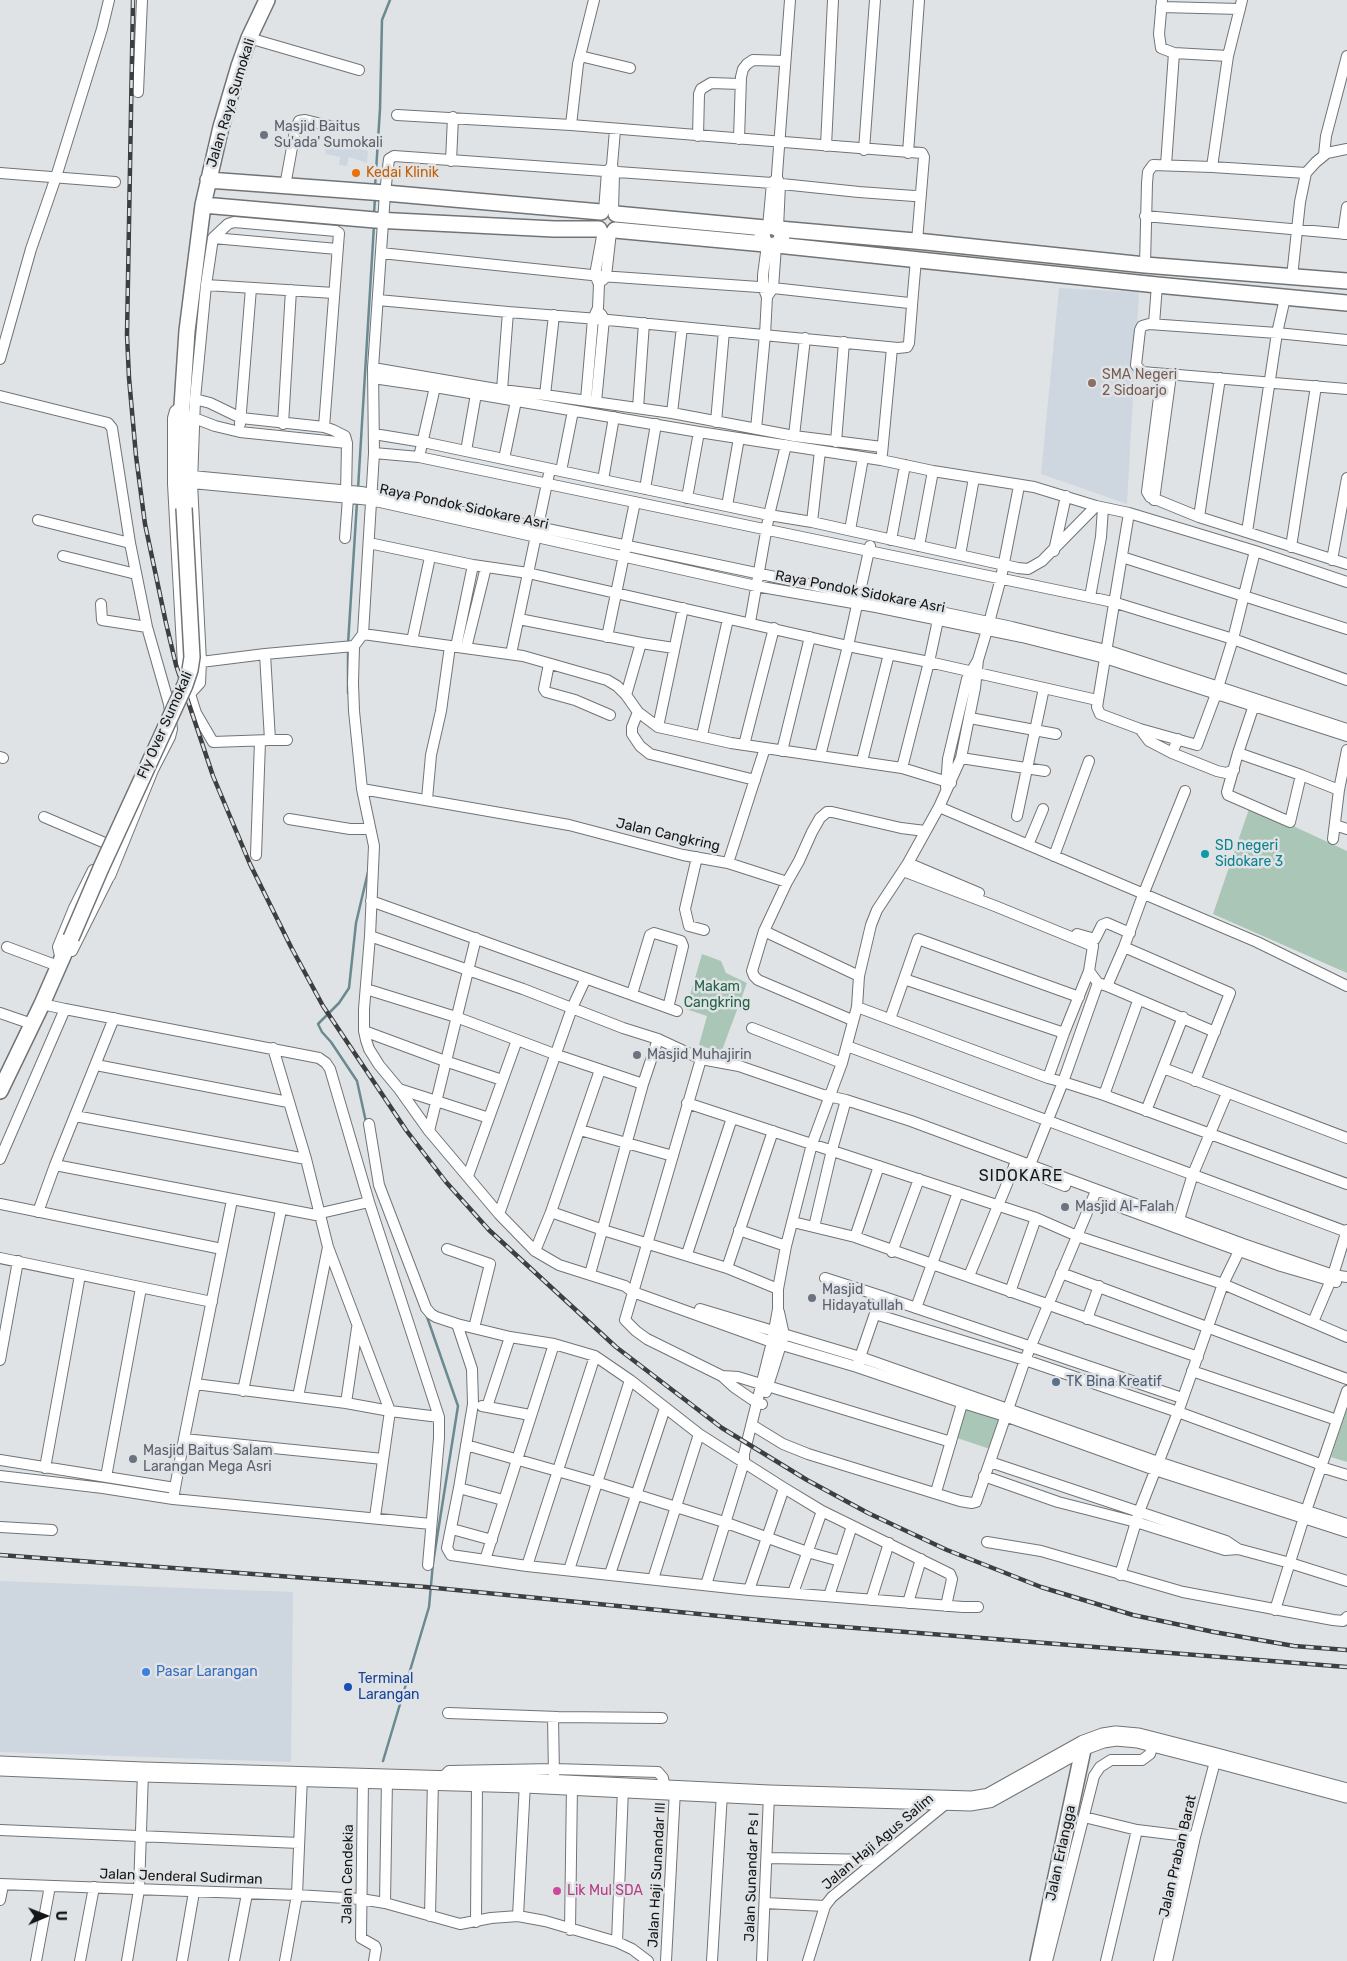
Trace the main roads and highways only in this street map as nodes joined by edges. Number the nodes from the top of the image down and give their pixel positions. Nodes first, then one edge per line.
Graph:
1 (267, 0) edge
2 (208, 180) junction
3 (203, 205) junction
4 (609, 212) junction
5 (773, 228) junction
6 (607, 231) junction
7 (207, 244) joint
8 (771, 245) junction
9 (1058, 256) junction
10 (1057, 274) junction
11 (1347, 281) edge
12 (1347, 303) edge
13 (0, 1091) edge
14 (1084, 1745) junction
15 (0, 1766) edge
16 (1347, 1793) edge
17 (1038, 1961) edge

1 - 2 main road, Jalan Raya Sumokali
2 - 3 main road, Jalan Raya Sumokali
2 - 4 main road
3 - 6 main road
3 - 7 main road, Jalan Raya Sumokali
4 - 5 main road
4 - 6 main road
4 - 6 main road
5 - 8 main road
5 - 9 main road
6 - 8 main road
7 - 13 main road, Fly Over Sumokali, bridge
8 - 10 main road
9 - 10 main road
9 - 11 main road
10 - 12 main road
14 - 15 highway
14 - 16 highway
14 - 17 main road, Jalan Erlangga

